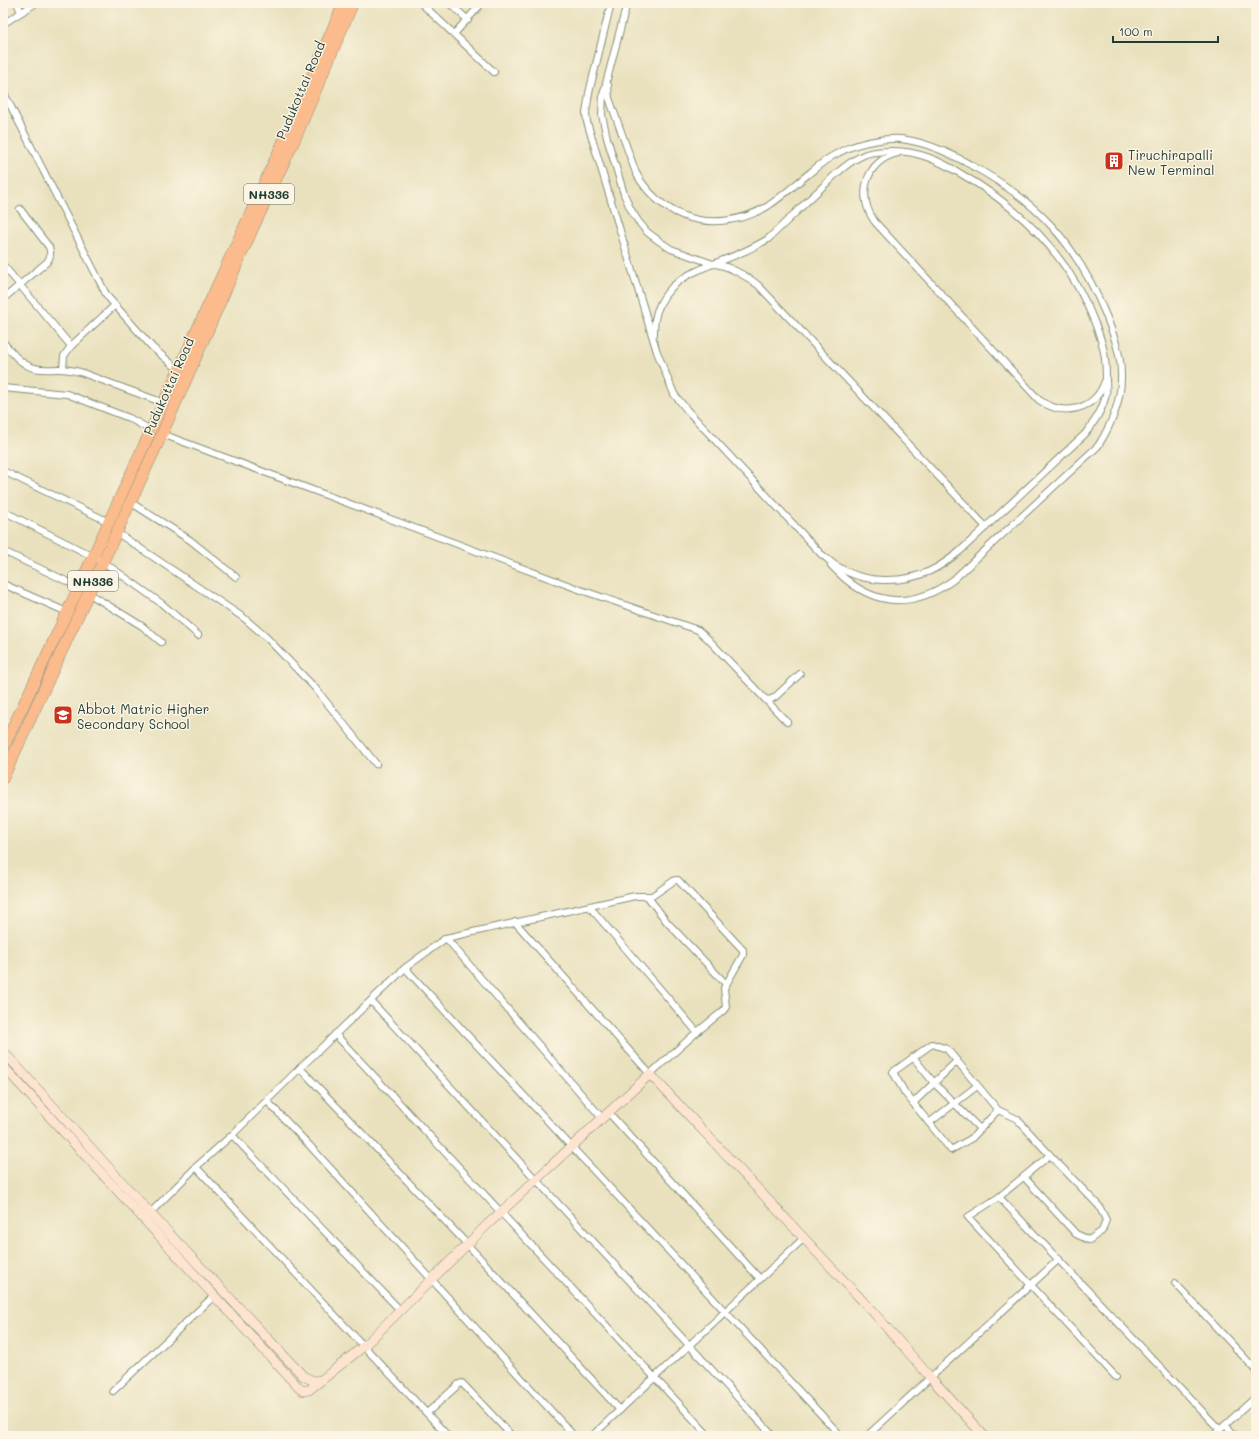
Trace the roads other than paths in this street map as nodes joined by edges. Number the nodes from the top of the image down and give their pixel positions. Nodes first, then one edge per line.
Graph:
1 (17, 3) edge
2 (36, 3) edge
3 (344, 3) edge
4 (353, 3) edge
5 (421, 3) edge
6 (449, 3) edge
7 (482, 3) edge
8 (611, 3) edge
9 (627, 3) edge
10 (21, 12) junction
11 (468, 20) junction
12 (3, 24) edge
13 (454, 34) junction
14 (610, 71) junction
15 (494, 72) dead end
16 (3, 91) edge
17 (916, 153) junction
18 (20, 209) dead end
19 (713, 264) junction
20 (3, 265) edge
21 (20, 286) junction
22 (3, 299) edge
23 (114, 306) junction
24 (3, 342) edge
25 (71, 346) junction
26 (657, 352) junction
27 (63, 369) junction
28 (179, 370) junction
29 (1106, 377) junction
30 (3, 388) edge
31 (164, 403) junction
32 (156, 432) junction
33 (3, 471) edge
34 (130, 502) junction
35 (3, 512) edge
36 (109, 522) junction
37 (986, 527) junction
38 (116, 532) junction
39 (3, 551) edge
40 (821, 554) junction
41 (97, 559) junction
42 (236, 577) dead end
43 (3, 584) edge
44 (84, 590) junction
45 (67, 612) junction
46 (198, 635) dead end
47 (161, 642) dead end
48 (800, 674) dead end
49 (766, 699) junction
50 (22, 706) junction
51 (34, 710) junction
52 (787, 722) dead end
53 (3, 748) edge
54 (376, 764) dead end
55 (3, 778) edge
56 (647, 896) junction
57 (589, 906) junction
58 (515, 922) junction
59 (446, 938) junction
60 (405, 968) junction
61 (726, 984) junction
62 (371, 1000) junction
63 (697, 1032) junction
64 (336, 1034) junction
65 (3, 1051) edge
66 (913, 1057) junction
67 (957, 1061) junction
68 (3, 1066) edge
69 (300, 1068) junction
70 (650, 1074) junction
71 (934, 1083) junction
72 (977, 1086) junction
73 (267, 1101) junction
74 (913, 1103) junction
75 (954, 1104) junction
76 (998, 1110) junction
77 (605, 1115) junction
78 (929, 1123) junction
79 (64, 1125) junction
80 (980, 1129) junction
81 (232, 1135) junction
82 (571, 1147) junction
83 (1050, 1156) junction
84 (196, 1167) junction
85 (1024, 1177) junction
86 (536, 1179) junction
87 (999, 1197) junction
88 (501, 1212) junction
89 (150, 1213) junction
90 (804, 1238) junction
91 (467, 1244) junction
92 (1058, 1259) junction
93 (760, 1279) junction
94 (431, 1280) junction
95 (216, 1283) junction
96 (1176, 1283) dead end
97 (1030, 1285) junction
98 (211, 1293) junction
99 (401, 1311) junction
100 (725, 1312) junction
101 (690, 1345) junction
102 (364, 1346) junction
103 (1256, 1370) edge
104 (930, 1377) junction
105 (1116, 1377) dead end
106 (655, 1378) junction
107 (323, 1379) junction
108 (112, 1391) dead end
109 (1256, 1396) edge
110 (620, 1410) junction
111 (427, 1413) junction
112 (1225, 1425) junction
113 (1220, 1430) junction
114 (448, 1436) edge
115 (512, 1436) edge
116 (574, 1436) edge
117 (592, 1436) edge
118 (709, 1436) edge
119 (773, 1436) edge
120 (841, 1436) edge
121 (867, 1436) edge
122 (984, 1436) edge
123 (1213, 1436) edge
124 (1236, 1436) edge

1 - 10 street
2 - 10 street
3 - 28 highway, Pudukottai Road / NH336
4 - 32 highway, Pudukottai Road / NH336
5 - 13 street
6 - 11 street
7 - 11 street
8 - 26 street
9 - 14 street
10 - 12 street
11 - 13 street
13 - 15 street
14 - 19 street
14 - 40 street
16 - 23 street
17 - 19 street
17 - 29 street
17 - 29 street
18 - 21 street
19 - 26 street
19 - 37 street
20 - 21 street
21 - 22 street
21 - 25 street
23 - 25 street
23 - 28 street
24 - 27 street
25 - 27 street
26 - 40 street
27 - 31 street
28 - 31 highway, Pudukottai Road / NH336
29 - 37 street
30 - 32 street
31 - 32 highway, Pudukottai Road / NH336
32 - 34 highway, Pudukottai Road / NH336
32 - 36 highway, Pudukottai Road / NH336
32 - 49 street
33 - 36 street
34 - 38 highway, Pudukottai Road / NH336
34 - 42 street
35 - 41 street
36 - 41 highway, Pudukottai Road / NH336
37 - 40 street
38 - 41 highway, Pudukottai Road / NH336
38 - 54 street
39 - 44 street
41 - 44 highway, Pudukottai Road / NH336
41 - 46 street
43 - 45 street
44 - 45 highway, Pudukottai Road / NH336
44 - 47 street
44 - 51 highway, Pudukottai Road / NH336
45 - 50 highway, Pudukottai Road / NH336
48 - 49 street
49 - 52 street
50 - 51 highway
50 - 53 highway, Pudukottai Road / NH336
51 - 55 highway, Pudukottai Road / NH336
56 - 57 street
56 - 61 street
56 - 61 street
57 - 58 street
57 - 63 street
58 - 59 street
58 - 70 street
59 - 60 street
59 - 77 street
60 - 62 street
60 - 82 street
61 - 63 street
62 - 64 street
62 - 86 street
63 - 70 street
64 - 69 street
64 - 88 street
65 - 79 street
66 - 67 street
66 - 71 street
66 - 74 street
67 - 71 street
67 - 72 street
68 - 79 street
69 - 73 street
69 - 91 street
70 - 77 street
70 - 90 street
71 - 74 street
71 - 75 street
72 - 75 street
72 - 76 street
73 - 81 street
73 - 94 street
74 - 78 street
75 - 78 street
75 - 80 street
76 - 80 street
76 - 83 street
77 - 82 street
77 - 93 street
78 - 80 street
79 - 89 street
79 - 98 street
81 - 84 street
81 - 99 street
82 - 86 street
82 - 100 street
83 - 85 street
83 - 85 street
84 - 89 street
84 - 102 street
85 - 87 street
86 - 88 street
86 - 101 street
87 - 92 street
87 - 97 street
88 - 91 street
88 - 106 street
89 - 95 street
90 - 93 street
90 - 104 street
91 - 94 street
91 - 110 street
92 - 97 street
92 - 113 street
93 - 100 street
94 - 99 street
94 - 116 street
95 - 98 street
95 - 107 street
96 - 103 street
97 - 104 street
97 - 105 street
98 - 107 street
98 - 108 street
99 - 102 street
100 - 101 street
100 - 120 street
101 - 106 street
101 - 119 street
102 - 107 street
102 - 111 street
104 - 121 street
104 - 122 street
106 - 110 street
106 - 118 street
109 - 112 street
110 - 117 street
111 - 114 street
111 - 115 street
112 - 113 street
112 - 124 street
113 - 123 street

